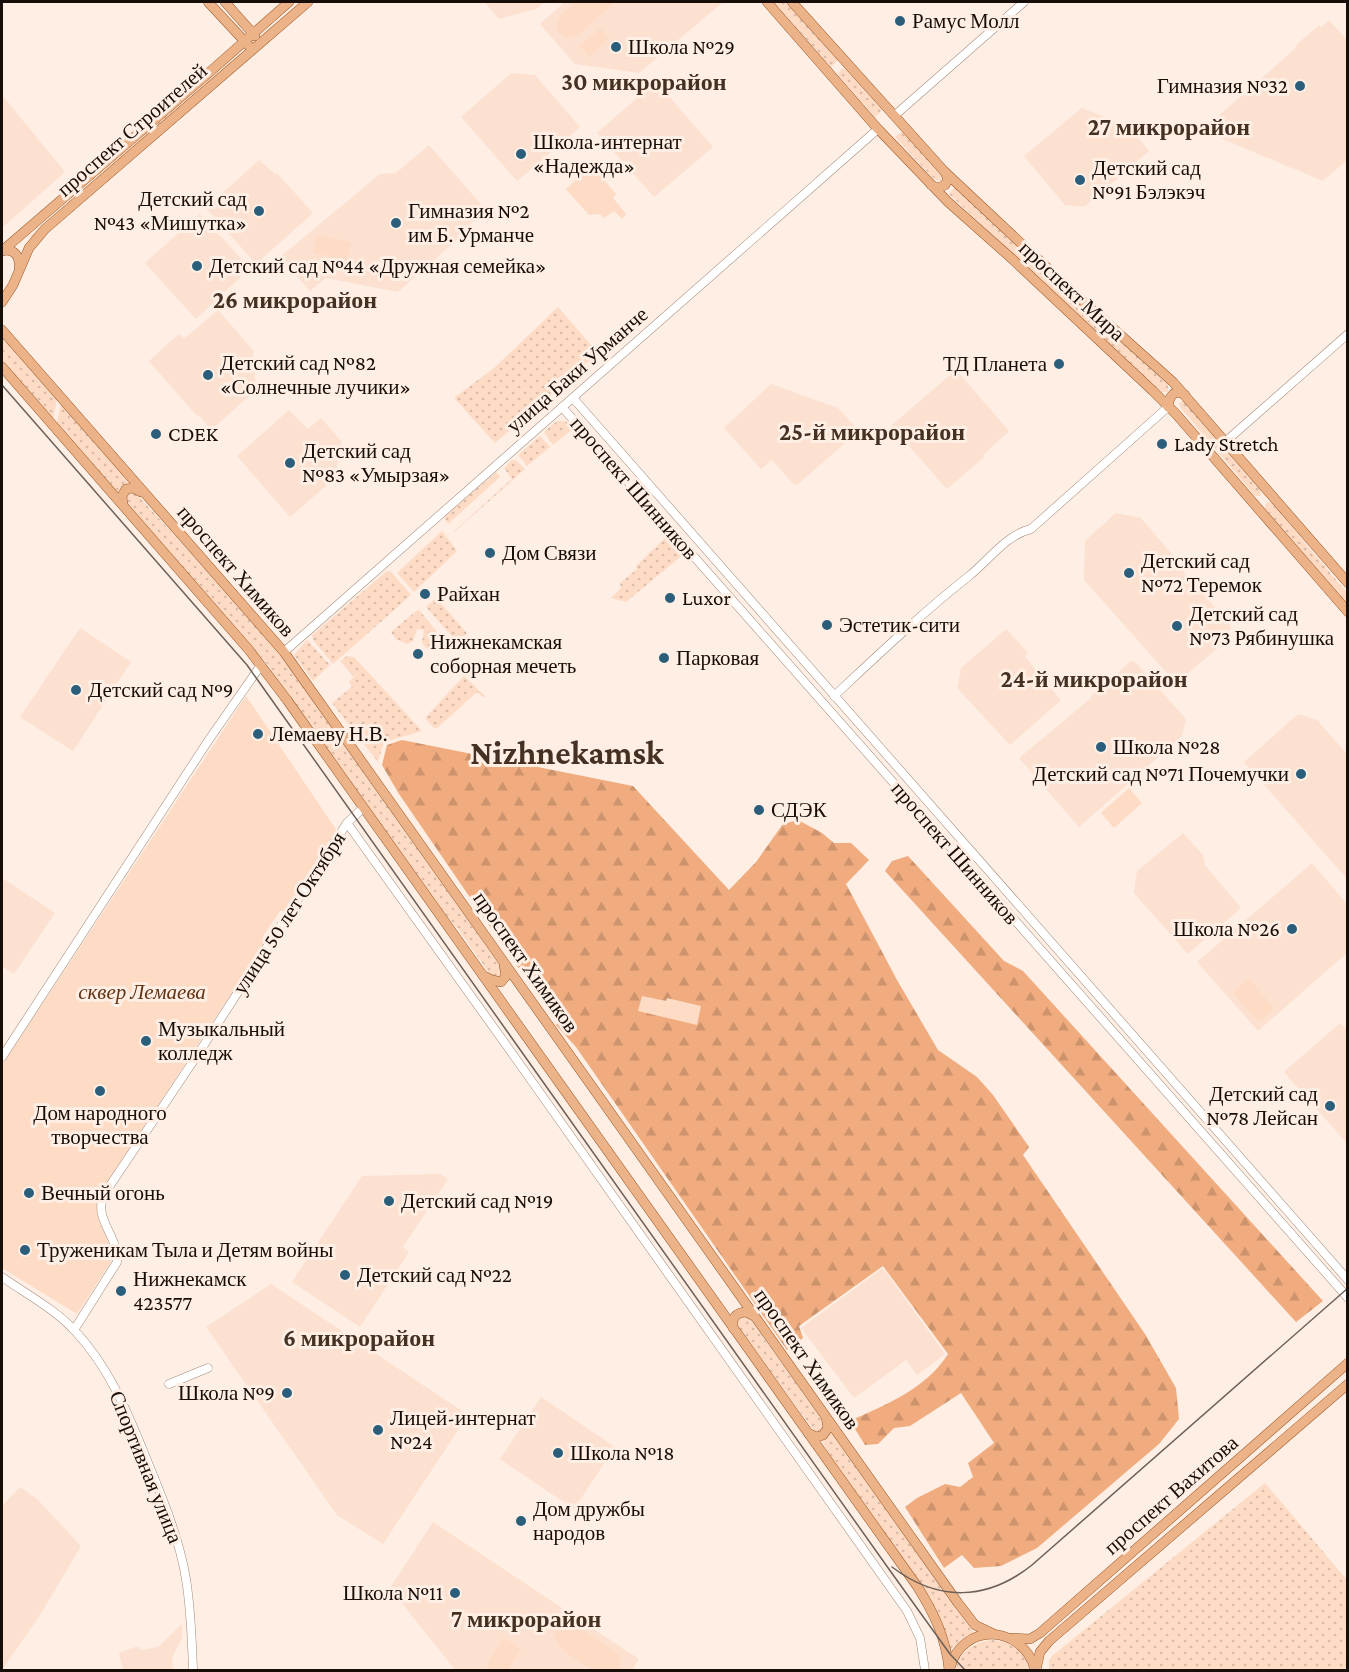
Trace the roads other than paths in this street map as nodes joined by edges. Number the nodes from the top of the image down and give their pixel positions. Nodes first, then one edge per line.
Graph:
1 (208, 2) edge
2 (225, 2) edge
3 (289, 2) edge
4 (308, 2) edge
5 (767, 2) edge
6 (792, 2) edge
7 (1024, 2) edge
8 (253, 33) junction
9 (244, 42) junction
10 (261, 42) junction
11 (252, 50) junction
12 (851, 67) junction
13 (836, 80) junction
14 (894, 116) junction
15 (878, 129) junction
16 (945, 172) junction
17 (931, 185) junction
18 (25, 231) junction
19 (34, 240) junction
20 (2, 251) edge
21 (19, 272) junction
22 (2, 302) edge
23 (2, 330) edge
24 (1347, 334) edge
25 (2, 367) edge
26 (1185, 395) junction
27 (573, 398) junction
28 (562, 407) junction
29 (1168, 407) junction
30 (1225, 442) junction
31 (1267, 489) junction
32 (146, 494) junction
33 (1252, 501) junction
34 (124, 509) junction
35 (1347, 583) edge
36 (1347, 612) edge
37 (284, 652) junction
38 (261, 665) junction
39 (834, 696) junction
40 (363, 808) junction
41 (347, 824) junction
42 (503, 961) junction
43 (482, 974) junction
44 (2, 1057) edge
45 (1307, 1234) junction
46 (1298, 1242) junction
47 (2, 1277) edge
48 (1347, 1280) edge
49 (1347, 1298) edge
50 (756, 1318) junction
51 (74, 1330) junction
52 (734, 1330) junction
53 (1347, 1363) edge
54 (208, 1368) dead end
55 (169, 1384) dead end
56 (1347, 1384) edge
57 (825, 1415) junction
58 (808, 1433) junction
59 (994, 1634) junction
60 (1012, 1638) junction
61 (193, 1671) edge
62 (925, 1671) edge
63 (949, 1671) edge
64 (1036, 1671) edge

1 - 9 main road
2 - 8 main road
3 - 8 main road, проспект Строителей
4 - 10 main road, проспект Строителей
5 - 13 main road, проспект Мира
6 - 12 main road, проспект Мира
7 - 14 street
8 - 9 main road, проспект Строителей
8 - 10 main road
9 - 11 main road
9 - 18 main road, проспект Строителей
10 - 11 main road, проспект Строителей
11 - 19 main road, проспект Строителей
12 - 13 main road
12 - 14 main road, проспект Мира
13 - 15 main road, проспект Мира
14 - 15 main road, улица Баки Урманче
14 - 16 main road, проспект Мира
15 - 17 main road, проспект Мира
15 - 27 street, улица Баки Урманче
16 - 17 main road
16 - 26 main road, проспект Мира
17 - 29 main road, проспект Мира
18 - 19 main road
18 - 20 main road, проспект Строителей
19 - 21 main road, проспект Строителей
20 - 21 main road
21 - 22 main road, проспект Строителей
23 - 32 main road, проспект Химиков
24 - 30 street
25 - 34 main road, проспект Химиков
26 - 29 main road
26 - 30 main road, проспект Мира
27 - 28 street, улица Баки Урманче
27 - 39 street, проспект Шинников
28 - 37 street, улица Баки Урманче
28 - 46 street, проспект Шинников
29 - 33 main road, проспект Мира
29 - 39 street
30 - 31 main road, проспект Мира
31 - 33 main road
31 - 35 main road, проспект Мира
32 - 34 main road
32 - 37 main road, проспект Химиков
33 - 36 main road, проспект Мира
34 - 38 main road, проспект Химиков
37 - 42 main road, проспект Химиков
38 - 40 main road, проспект Химиков
38 - 44 street
39 - 45 street, проспект Шинников
40 - 41 street, улица 50 лет Октября
40 - 43 main road, проспект Химиков
41 - 51 street, улица 50 лет Октября
41 - 62 street
42 - 43 main road
42 - 50 main road, проспект Химиков
43 - 52 main road, проспект Химиков
45 - 46 street
45 - 48 street, проспект Шинников
46 - 49 street, проспект Шинников
47 - 51 street, Спортивная улица
50 - 52 main road
50 - 57 main road, проспект Химиков
51 - 61 street, Спортивная улица
52 - 58 main road, проспект Химиков
53 - 60 main road, проспект Вахитова
54 - 55 street
56 - 64 main road, проспект Вахитова
57 - 58 main road
57 - 59 main road, проспект Химиков
58 - 63 main road, проспект Химиков
59 - 60 main road, проспект Вахитова
59 - 63 main road
60 - 64 main road, проспект Вахитова

